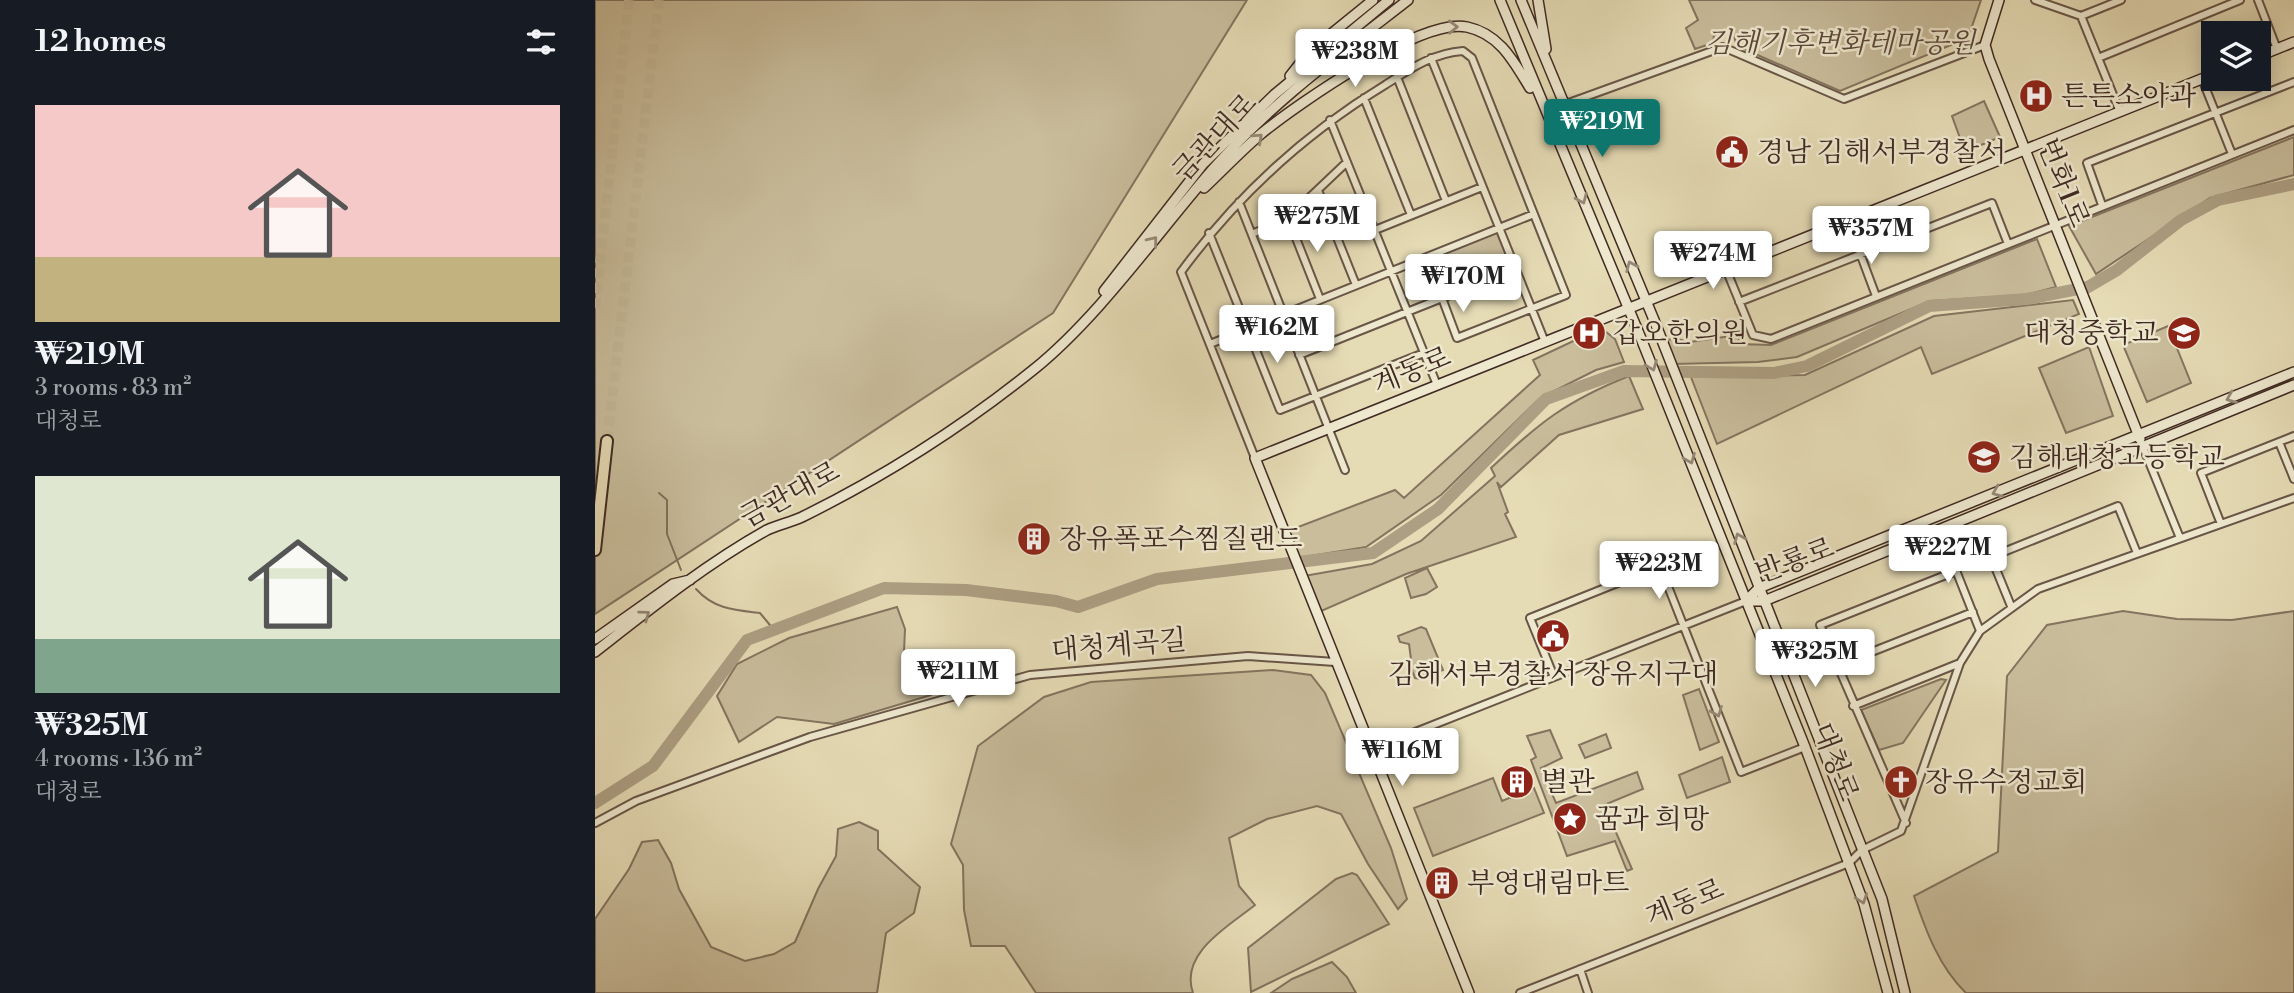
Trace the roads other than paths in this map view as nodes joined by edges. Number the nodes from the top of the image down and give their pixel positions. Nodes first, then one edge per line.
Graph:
1 (1373, 0) edge
2 (1389, 0) edge
3 (1408, 0) edge
4 (1500, 0) edge
5 (1521, 0) edge
6 (1538, 0) edge
7 (1999, 0) edge
8 (2035, 0) edge
9 (2121, 0) edge
10 (2240, 0) edge
11 (2258, 0) edge
12 (2081, 16) junction
13 (2294, 42) edge
14 (1985, 45) junction
15 (2277, 49) junction
16 (2271, 51) edge
17 (1431, 58) junction
18 (2098, 58) junction
19 (1397, 78) junction
20 (2201, 79) edge
21 (2294, 82) edge
22 (2207, 91) edge
23 (1274, 95) junction
24 (1364, 97) junction
25 (1561, 101) junction
26 (1543, 108) junction
27 (2120, 112) junction
28 (2216, 113) junction
29 (1331, 120) junction
30 (2294, 130) edge
31 (2025, 150) junction
32 (2232, 154) junction
33 (1347, 162) junction
34 (1482, 187) junction
35 (1318, 190) junction
36 (1446, 201) junction
37 (1239, 202) junction
38 (2102, 205) junction
39 (1534, 214) junction
40 (1411, 215) junction
41 (1172, 218) junction
42 (1289, 218) junction
43 (1848, 221) junction
44 (2055, 224) junction
45 (1499, 228) junction
46 (1375, 230) junction
47 (1209, 233) junction
48 (1252, 234) junction
49 (2008, 244) junction
50 (1861, 255) junction
51 (1515, 269) junction
52 (1726, 270) junction
53 (1391, 271) junction
54 (1356, 285) junction
55 (1876, 296) junction
56 (1442, 298) junction
57 (1320, 299) junction
58 (1647, 301) junction
59 (1739, 302) junction
60 (1531, 309) junction
61 (1628, 309) junction
62 (1408, 312) junction
63 (1283, 314) junction
64 (1075, 328) junction
65 (1248, 328) junction
66 (1545, 342) junction
67 (1210, 344) junction
68 (1424, 353) junction
69 (1299, 355) junction
70 (2294, 372) edge
71 (1437, 385) junction
72 (2294, 385) edge
73 (1316, 396) junction
74 (1328, 429) junction
75 (2139, 435) junction
76 (2294, 436) edge
77 (607, 441) tunnel mouth
78 (2279, 442) junction
79 (2143, 447) junction
80 (1255, 458) junction
81 (1345, 470) dead end
82 (2294, 479) edge
83 (2294, 498) edge
84 (2221, 524) junction
85 (1940, 530) junction
86 (2180, 538) junction
87 (595, 550) edge
88 (2137, 553) junction
89 (1956, 571) junction
90 (695, 579) junction
91 (1759, 588) junction
92 (1746, 601) junction
93 (1764, 601) junction
94 (2011, 606) junction
95 (1973, 612) junction
96 (1683, 626) junction
97 (1980, 631) junction
98 (595, 639) edge
99 (595, 652) edge
100 (1335, 662) junction
101 (1960, 663) junction
102 (1836, 666) junction
103 (1554, 677) junction
104 (1853, 706) junction
105 (1805, 747) junction
106 (1370, 750) junction
107 (595, 823) edge
108 (1906, 823) junction
109 (1862, 849) junction
110 (1849, 863) junction
111 (1580, 969) junction
112 (1469, 993) edge
113 (1520, 993) edge
114 (1588, 993) edge
115 (1888, 993) edge
116 (1905, 993) edge

1 - 23 main road
2 - 23 main road, 금관대로
3 - 41 main road, 금관대로
4 - 26 main road
5 - 25 main road
6 - 25 main road
7 - 14 main road
8 - 12 street
9 - 12 street
10 - 18 street
11 - 15 street
12 - 18 street
13 - 15 main road
14 - 25 street
14 - 31 main road, 번화1로
15 - 16 main road
17 - 19 street
17 - 34 street
17 - 39 street
18 - 27 street
19 - 24 street
19 - 36 street
20 - 27 main road, 계동로
21 - 28 street
22 - 28 street
23 - 64 main road, 금관대로
24 - 29 street
24 - 40 street
58 -> 25 main road
41 -> 26 main road
26 -> 61 main road
27 - 31 main road, 계동로
28 - 32 street
28 - 38 street
29 - 33 street
29 - 37 street
30 - 32 street
31 - 43 main road, 계동로
31 - 44 main road, 번화1로
32 - 38 street
33 - 35 street
33 - 46 street
34 - 36 street
34 - 45 street
35 - 42 street
35 - 54 street
36 - 40 street
37 - 47 street
37 - 48 street
38 - 44 street
39 - 45 street
39 - 60 street
40 - 46 street
64 -> 41 main road, 금관대로
42 - 48 street
42 - 57 street
43 - 50 street
43 - 52 main road, 계동로
44 - 49 street
44 - 75 main road, 번화1로
45 - 51 street
45 - 53 street
46 - 53 street
47 - 65 street
47 - 67 street
48 - 63 street
49 - 50 street
49 - 55 street
50 - 55 street
50 - 59 street
51 - 56 street
51 - 60 street
52 - 58 main road, 계동로
52 - 59 street
53 - 54 street
53 - 62 street
54 - 57 street
55 - 59 street
56 - 60 street
56 - 62 street
57 - 63 street
58 - 61 main road, 계동로
91 -> 58 main road, 대청로
60 - 66 street
61 - 66 main road, 계동로
61 -> 92 main road, 대청로
62 - 68 street
62 - 69 street
63 - 65 street
63 - 69 street
64 - 90 main road, 금관대로
65 - 67 street
65 - 73 street
66 - 71 main road, 계동로
67 - 80 street
68 - 71 street
68 - 73 street
69 - 73 street
70 -> 75 main road, 반룡로
71 - 74 main road, 계동로
72 - 79 main road, 반룡로
73 - 74 street
74 - 80 main road, 계동로
74 - 81 street
75 - 79 main road
75 -> 91 main road, 반룡로
76 - 78 street
77 - 87 highway
78 - 82 street
78 - 84 street
79 - 85 main road, 반룡로
79 - 86 street
80 - 100 main road
83 - 84 street
84 - 86 street
85 - 89 street
85 - 93 main road, 반룡로
86 - 88 street
88 - 94 street
88 - 94 street
89 - 95 street
89 - 102 street
90 - 98 main road, 금관대로
99 -> 90 main road, 금관대로
91 - 92 main road, 반룡로
91 - 93 main road, 대청로
92 - 93 main road, 반룡로
92 - 96 street
92 - 105 main road, 대청로
93 - 109 main road, 대청로
94 - 97 street
95 - 97 street
95 - 102 street
96 - 103 street
96 - 103 street
96 -> 105 street
97 - 101 street
100 - 106 main road
100 - 107 street, 대청계곡길
101 - 104 street
101 - 108 street
102 - 104 street
103 - 106 street
104 - 108 street
105 - 110 main road, 대청로
106 - 112 main road
108 - 109 street
109 - 110 street, 계동로
109 - 116 main road, 대청로
110 - 111 street, 계동로
110 -> 115 main road, 대청로
111 - 113 street, 계동로
111 - 114 street

